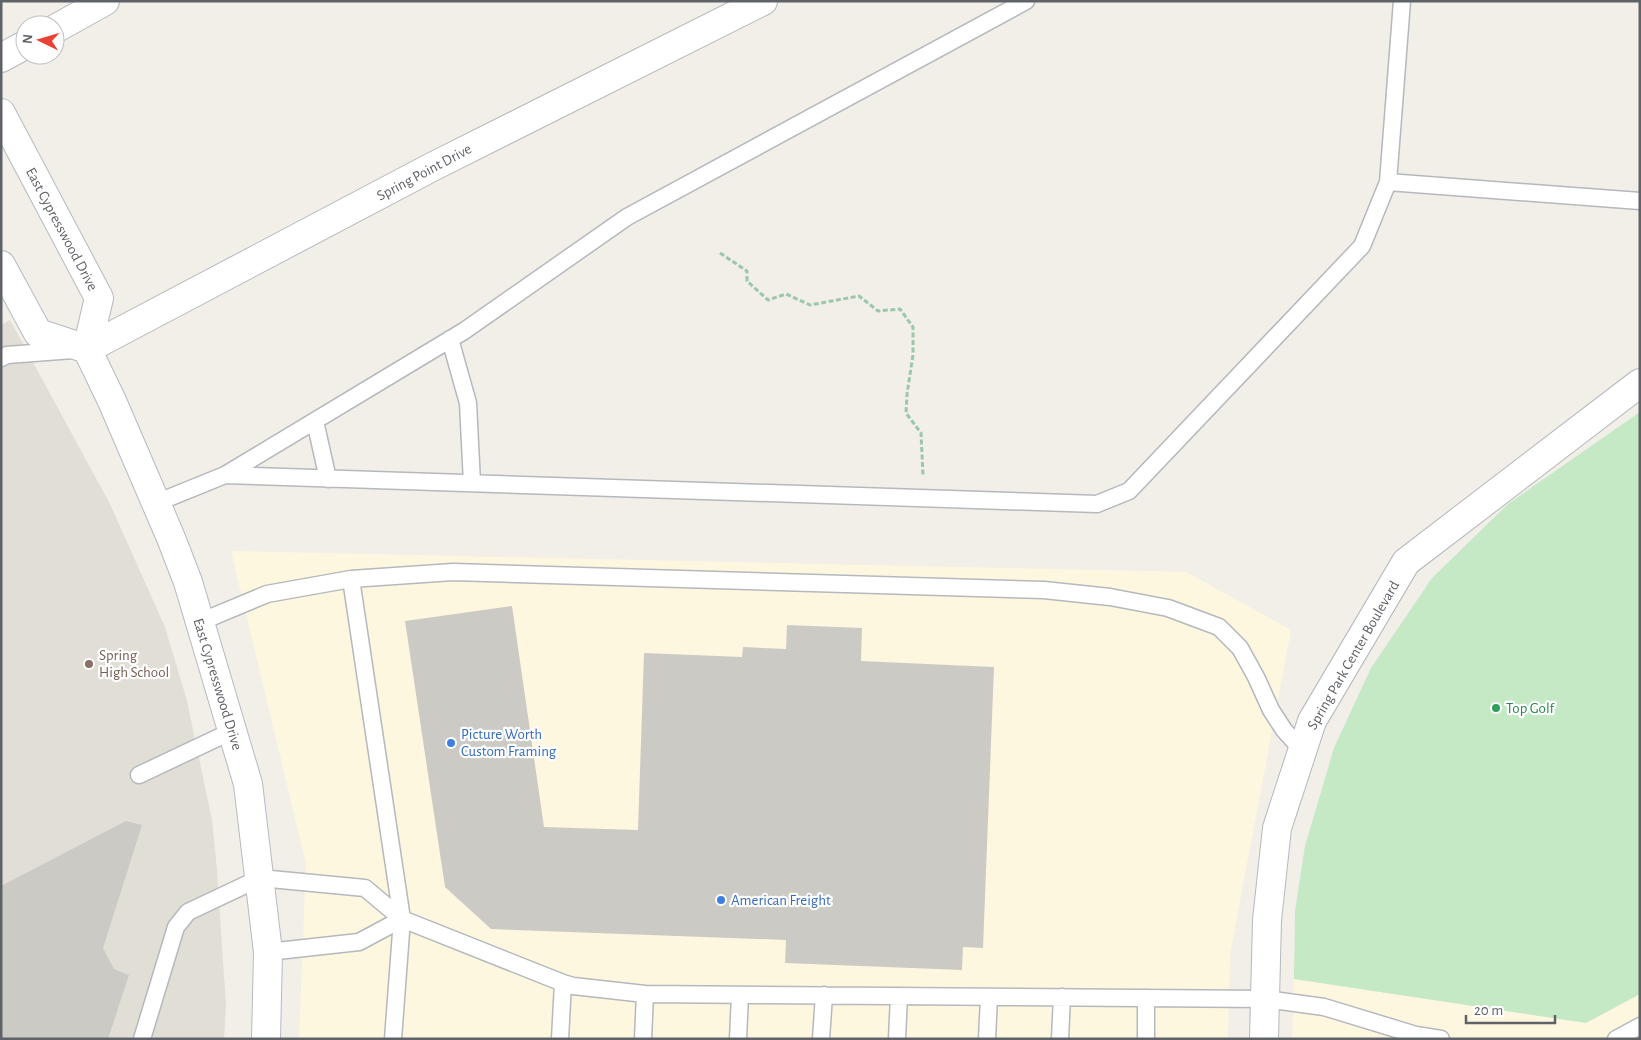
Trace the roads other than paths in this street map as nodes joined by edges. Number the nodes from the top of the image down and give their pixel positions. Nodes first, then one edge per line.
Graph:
1 (105, 1) edge
2 (763, 1) edge
3 (1026, 1) edge
4 (1402, 1) edge
5 (65, 23) edge
6 (15, 50) edge
7 (1, 58) edge
8 (1, 113) edge
9 (1388, 182) junction
10 (1640, 201) edge
11 (1, 265) edge
12 (450, 339) junction
13 (87, 349) junction
14 (1, 358) edge
15 (1640, 383) edge
16 (315, 420) junction
17 (225, 475) junction
18 (328, 479) junction
19 (472, 483) junction
20 (156, 503) junction
21 (350, 580) junction
22 (200, 622) junction
23 (232, 731) junction
24 (1302, 750) junction
25 (139, 775) dead end
26 (260, 878) junction
27 (402, 919) junction
28 (268, 952) junction
29 (563, 983) junction
30 (646, 994) junction
31 (740, 995) junction
32 (824, 996) junction
33 (899, 996) junction
34 (989, 997) junction
35 (1062, 998) junction
36 (1146, 998) junction
37 (1266, 1000) junction
38 (1640, 1026) edge
39 (142, 1039) edge
40 (266, 1039) edge
41 (393, 1039) edge
42 (560, 1039) edge
43 (643, 1039) edge
44 (738, 1039) edge
45 (821, 1039) edge
46 (897, 1039) edge
47 (987, 1039) edge
48 (1060, 1039) edge
49 (1146, 1039) edge
50 (1264, 1039) edge
51 (1441, 1039) edge
52 (1616, 1039) edge

1 - 5 street
2 - 13 street, Spring Point Drive
3 - 12 lane
4 - 9 lane
6 - 7 street
8 - 13 street, East Cypresswood Drive
9 - 10 lane
9 - 19 lane
11 - 13 street
12 - 16 lane
12 - 19 lane
13 - 14 lane
13 - 20 street, East Cypresswood Drive
15 - 24 street, Spring Park Center Boulevard
16 - 17 lane
16 - 18 lane
17 - 18 lane
17 - 20 lane
18 - 19 lane
20 - 22 street, East Cypresswood Drive
21 - 22 lane
21 - 24 lane
21 - 27 lane
22 - 23 street, East Cypresswood Drive
23 - 25 lane
23 - 26 street, East Cypresswood Drive
24 - 37 street, Spring Park Center Boulevard
26 - 27 lane
26 - 28 street, East Cypresswood Drive
26 - 39 lane
27 - 28 lane
27 - 29 lane
27 - 41 lane
28 - 40 street, East Cypresswood Drive
29 - 30 lane
29 - 42 lane
30 - 31 lane
30 - 43 lane
31 - 32 lane
31 - 44 lane
32 - 33 lane
32 - 45 lane
33 - 34 lane
33 - 46 lane
34 - 35 lane
34 - 47 lane
35 - 36 lane
35 - 48 lane
36 - 37 lane
36 - 49 lane
37 - 50 street, Spring Park Center Boulevard
37 - 51 lane
38 - 52 lane

